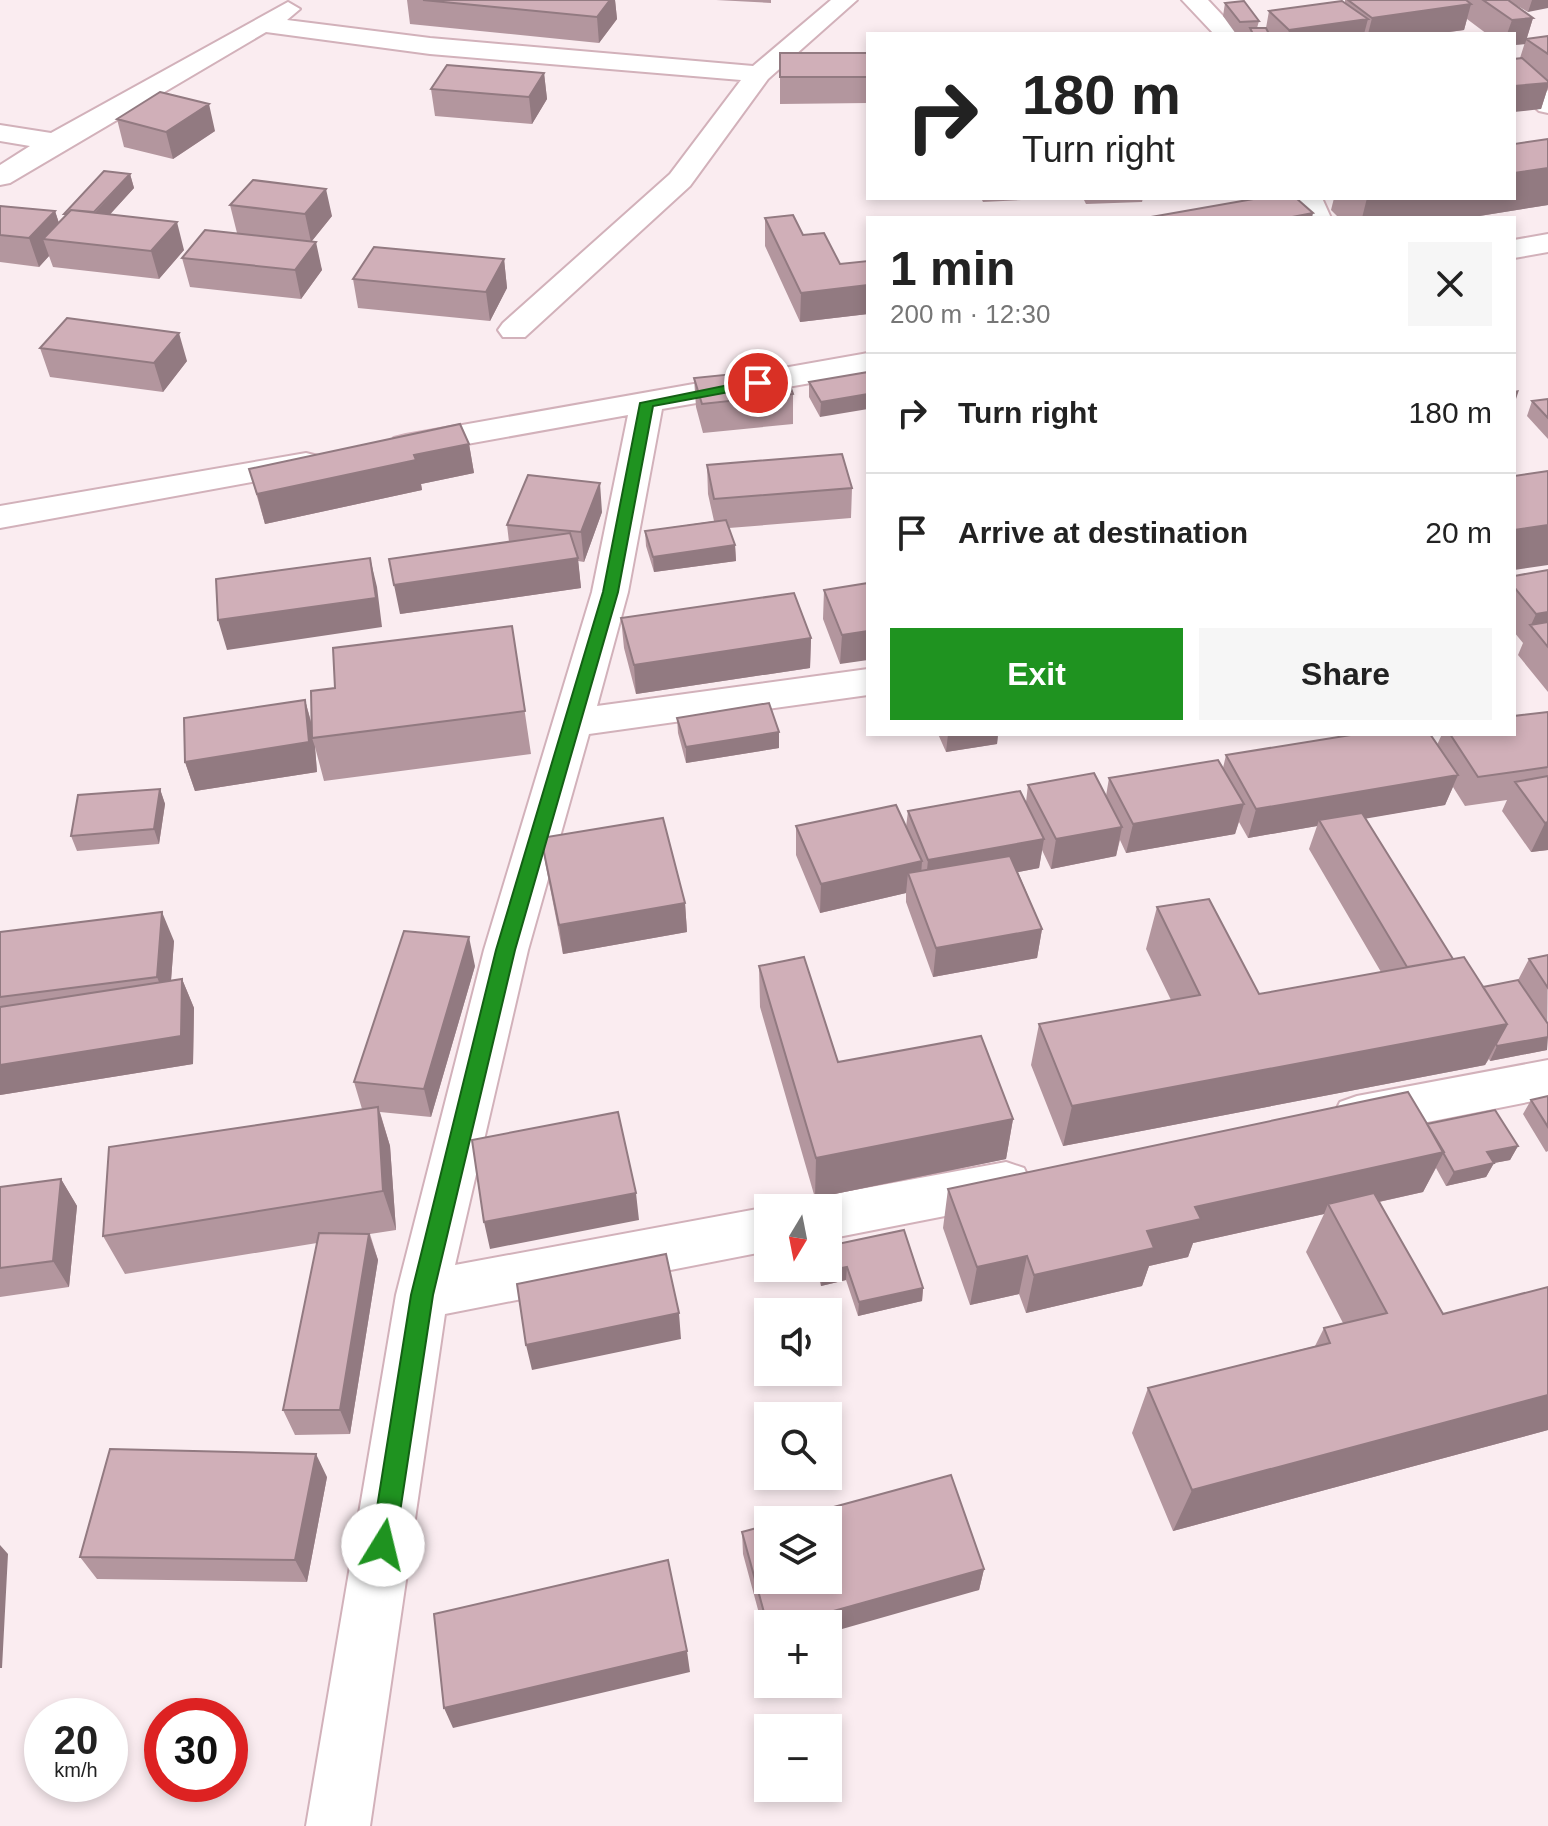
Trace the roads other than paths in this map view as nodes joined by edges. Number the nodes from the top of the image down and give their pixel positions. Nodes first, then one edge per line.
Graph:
1 (303, 0) edge
2 (845, 0) edge
3 (1194, 0) edge
4 (263, 24) junction
5 (1226, 32) edge
6 (759, 74) junction
7 (1516, 76) edge
8 (1548, 105) edge
9 (0, 133) edge
10 (55, 142) junction
11 (0, 177) edge
12 (1548, 243) edge
13 (1516, 249) edge
14 (514, 330) dead end
15 (866, 363) edge
16 (647, 403) junction
17 (0, 517) edge
18 (866, 682) edge
19 (572, 723) junction
20 (1548, 1079) edge
21 (1313, 1124) edge
22 (1047, 1175) edge
23 (842, 1214) edge
24 (754, 1232) edge
25 (422, 1295) junction
26 (338, 1826) edge

1 - 4 street
2 - 6 street
3 - 5 street
4 - 6 street
4 - 10 street
6 - 14 street
7 - 8 street
9 - 10 street
10 - 11 street
12 - 13 street
15 - 16 street
16 - 17 street
16 - 19 street
18 - 19 street
19 - 25 street
20 - 21 street
22 - 23 street
24 - 25 street
25 - 26 street

